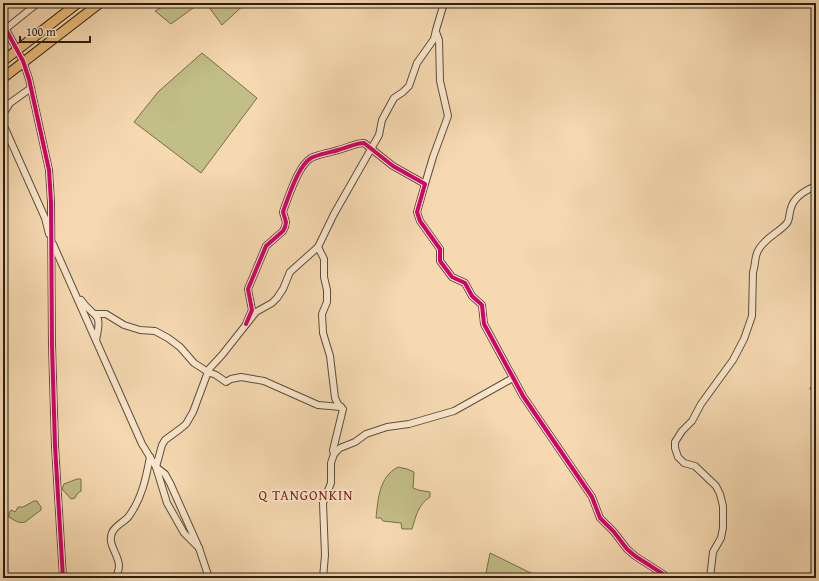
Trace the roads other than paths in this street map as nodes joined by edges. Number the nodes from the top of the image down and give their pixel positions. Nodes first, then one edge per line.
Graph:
1 (38, 3) edge
2 (78, 3) edge
3 (100, 3) edge
4 (444, 3) edge
5 (4, 28) edge
6 (436, 30) junction
7 (17, 50) junction
8 (3, 61) edge
9 (23, 61) junction
10 (3, 78) edge
11 (31, 88) junction
12 (3, 114) edge
13 (3, 124) edge
14 (371, 148) junction
15 (425, 184) junction
16 (816, 186) edge
17 (51, 241) junction
18 (318, 247) junction
19 (74, 291) junction
20 (96, 314) junction
21 (246, 324) junction
22 (96, 340) junction
23 (208, 372) junction
24 (513, 378) junction
25 (341, 407) junction
26 (334, 454) junction
27 (150, 457) junction
28 (156, 467) junction
29 (199, 548) junction
30 (63, 578) edge
31 (116, 578) edge
32 (209, 578) edge
33 (323, 578) edge
34 (667, 578) edge
35 (710, 578) edge

1 - 5 street
2 - 7 highway
3 - 9 highway
4 - 6 street
5 - 7 street
6 - 14 street
6 - 15 street
7 - 8 highway
7 - 9 street
9 - 10 highway
9 - 11 street
11 - 12 street
11 - 17 street
13 - 17 street
14 - 15 street
14 - 18 street
14 - 21 street
15 - 24 street
16 - 35 street
17 - 19 street
17 - 30 street
18 - 21 street
18 - 25 street
19 - 20 street
19 - 22 street
20 - 22 street
20 - 23 street
21 - 23 street
22 - 27 street
23 - 25 street
23 - 28 street
24 - 26 street
24 - 34 street
25 - 26 street
26 - 33 street
27 - 28 street
27 - 31 street
28 - 29 street
28 - 29 street
29 - 32 street

